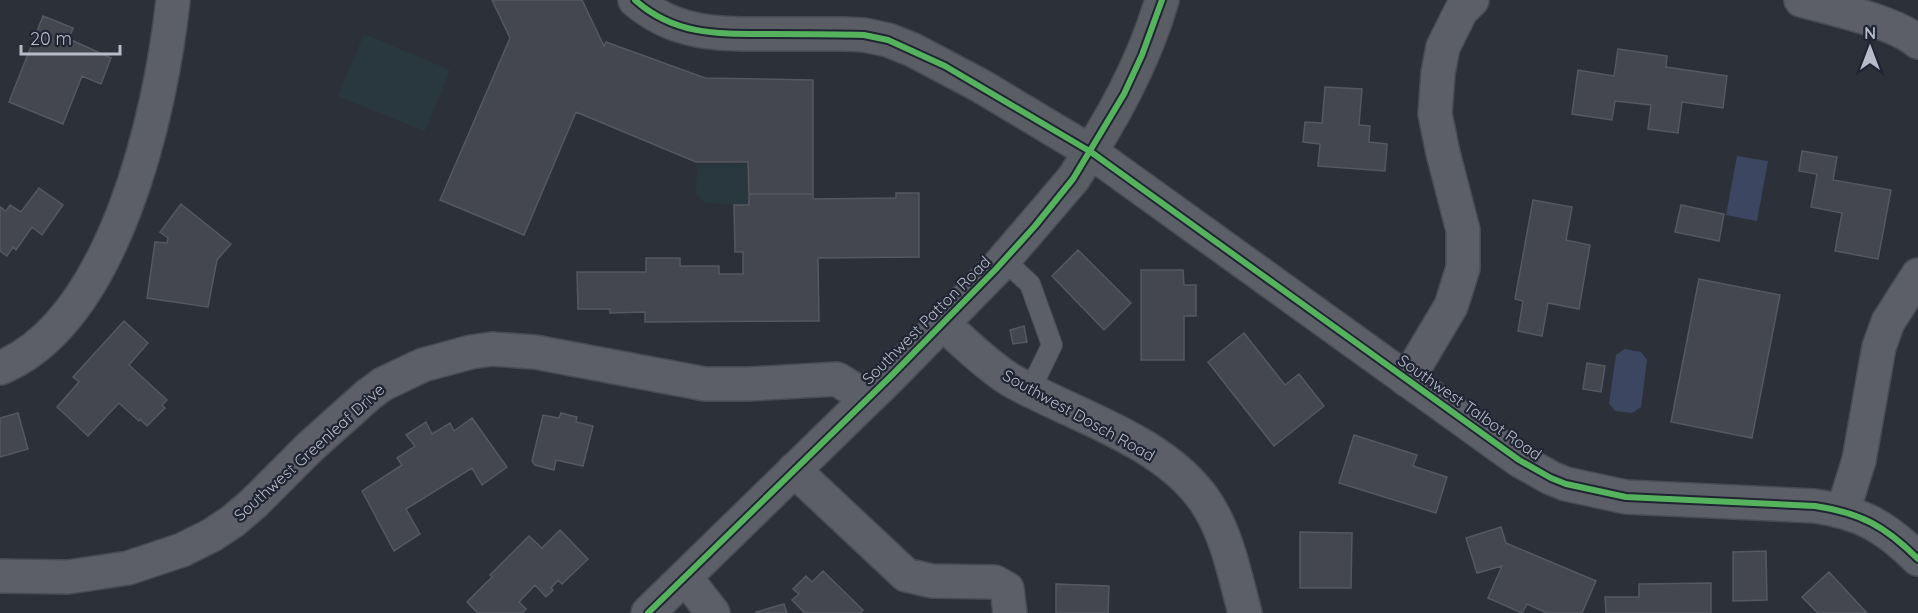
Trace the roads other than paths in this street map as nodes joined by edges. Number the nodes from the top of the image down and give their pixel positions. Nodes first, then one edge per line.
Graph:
1 (172, 0) edge
2 (635, 0) edge
3 (1162, 0) edge
4 (1472, 0) edge
5 (1801, 0) edge
6 (1918, 42) edge
7 (1091, 152) junction
8 (1073, 179) joint
9 (1004, 260) junction
10 (1918, 275) edge
11 (942, 323) junction
12 (0, 368) edge
13 (1407, 380) junction
14 (1030, 390) junction
15 (867, 398) junction
16 (794, 470) junction
17 (1843, 511) junction
18 (1918, 559) edge
19 (0, 576) edge
20 (685, 577) junction
21 (648, 613) edge
22 (713, 613) edge
23 (1010, 613) edge
24 (1245, 613) edge

1 - 12 street
2 - 7 main road
3 - 7 main road, Southwest Patton Road
4 - 13 street
5 - 6 street
7 - 8 main road, Southwest Patton Road
7 - 13 street, Southwest Talbot Road
8 - 9 street, Southwest Patton Road
9 - 11 street, Southwest Patton Road
9 - 14 lane
10 - 17 street
11 - 14 street, Southwest Dosch Road
11 - 15 street, Southwest Patton Road
13 - 17 street, Southwest Talbot Road
14 - 24 street, Southwest Dosch Road
15 - 16 street, Southwest Patton Road
15 - 19 street, Southwest Greenleaf Drive
16 - 20 street, Southwest Patton Road
16 - 23 street
17 - 18 street, Southwest Talbot Road
20 - 21 street, Southwest Patton Road
20 - 22 street

